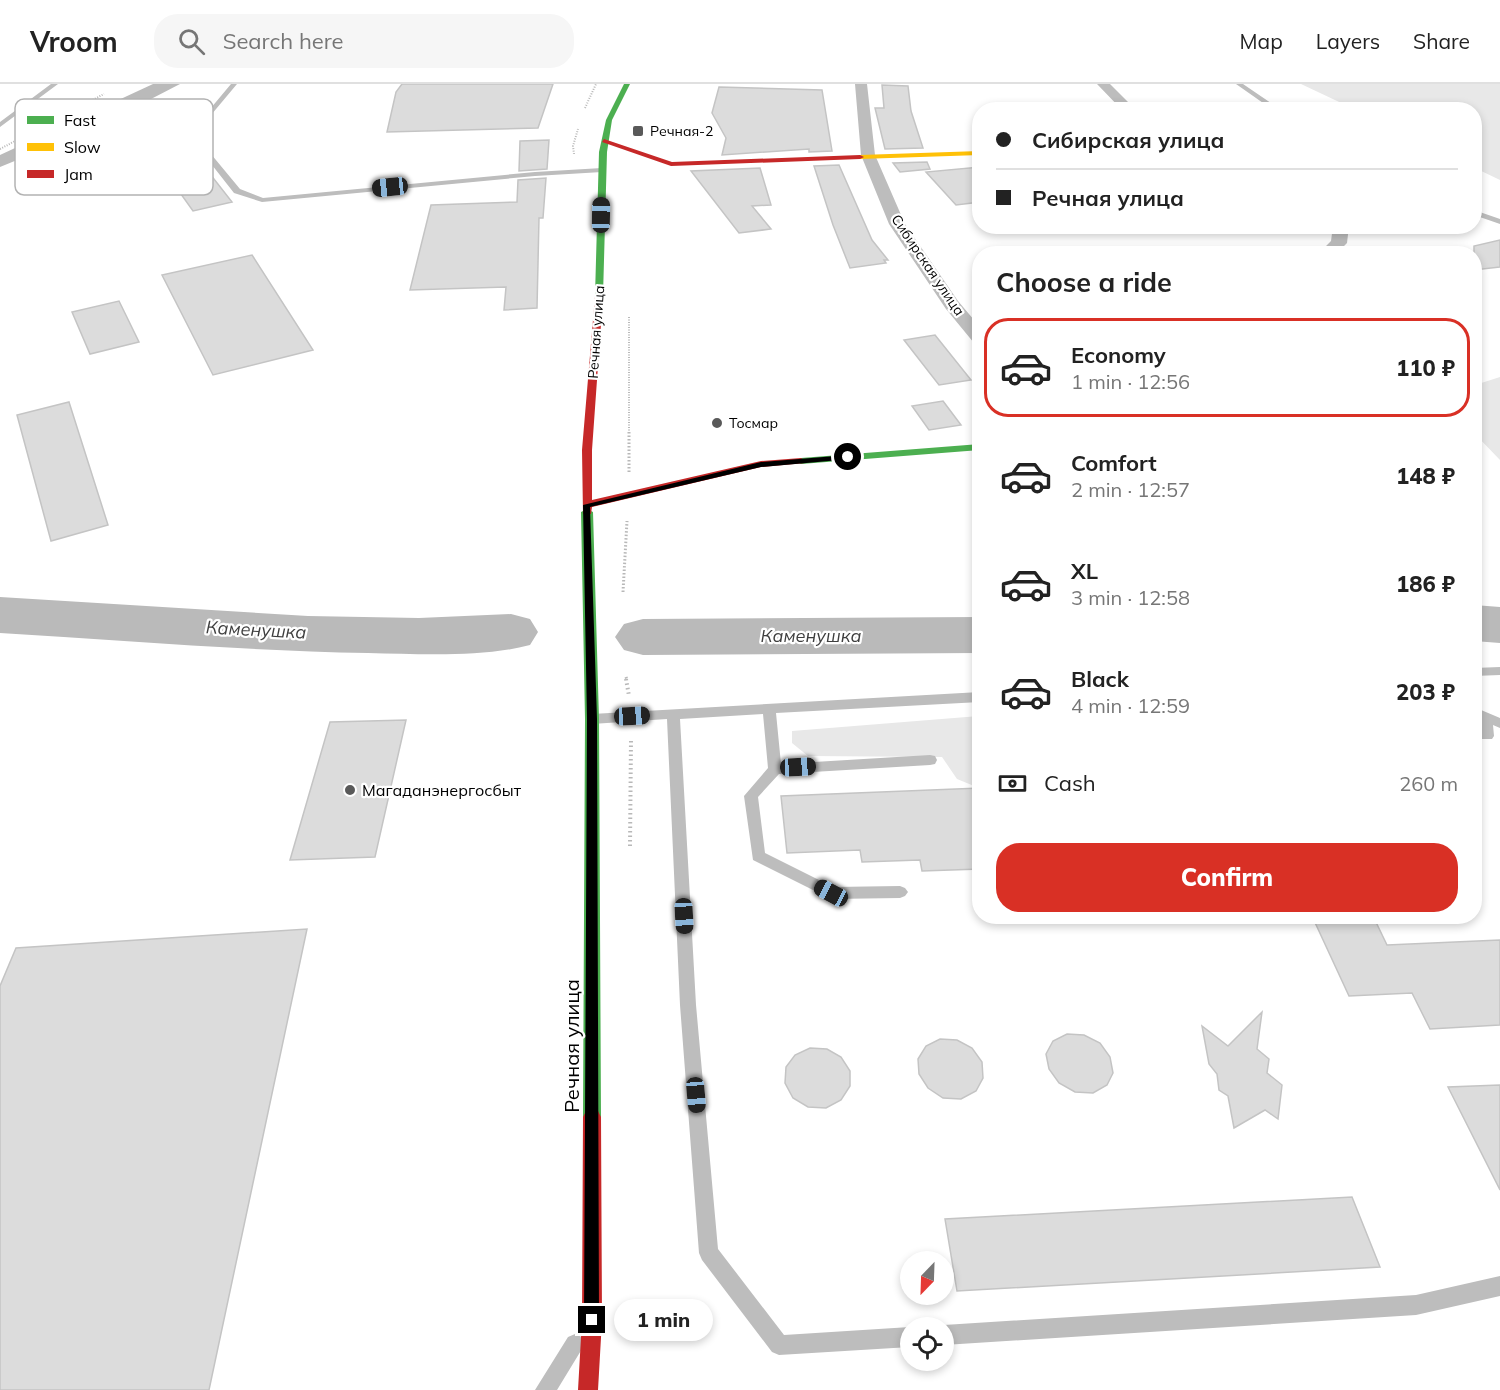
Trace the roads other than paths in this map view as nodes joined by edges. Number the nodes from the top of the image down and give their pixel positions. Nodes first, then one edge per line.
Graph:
1 (55, 84) edge
2 (234, 84) edge
3 (627, 84) edge
4 (861, 84) edge
5 (1103, 84) edge
6 (1239, 84) edge
7 (35, 99) edge
8 (1122, 102) edge
9 (1266, 102) edge
10 (213, 109) edge
11 (15, 114) edge
12 (0, 125) edge
13 (604, 141) junction
14 (972, 153) edge
15 (868, 155) junction
16 (213, 162) edge
17 (602, 170) junction
18 (1482, 215) edge
19 (1500, 222) edge
20 (970, 302) dead end
21 (952, 305) junction
22 (972, 329) edge
23 (972, 448) edge
24 (586, 505) junction
25 (1500, 670) edge
26 (1482, 671) edge
27 (972, 697) edge
28 (769, 709) junction
29 (673, 714) junction
30 (1482, 716) edge
31 (592, 719) junction
32 (1482, 721) edge
33 (1500, 723) edge
34 (1487, 736) dead end
35 (930, 760) dead end
36 (776, 769) junction
37 (900, 892) dead end
38 (1500, 1286) edge
39 (592, 1320) junction
40 (954, 1334) edge
41 (900, 1337) edge
42 (545, 1390) edge
43 (588, 1390) edge

1 - 7 lane
2 - 10 lane
3 - 13 main road, Речная улица
4 - 15 street, Сибирская улица
5 - 8 street
6 - 9 lane
11 - 12 lane
13 - 15 main road
13 - 17 main road, Речная улица
14 - 15 main road
15 - 21 street, Сибирская улица
16 - 17 lane
17 - 24 main road, Речная улица
18 - 19 lane
20 - 21 street
21 - 22 street, Сибирская улица
23 - 24 main road
24 - 31 main road, Речная улица
25 - 26 lane
27 - 28 lane
28 - 29 lane
28 - 36 lane
29 - 31 lane
29 - 41 lane
30 - 33 lane
31 - 39 main road, Речная улица
32 - 34 lane
35 - 36 lane
36 - 37 lane
38 - 40 lane
39 - 42 lane
39 - 43 main road, Речная улица

